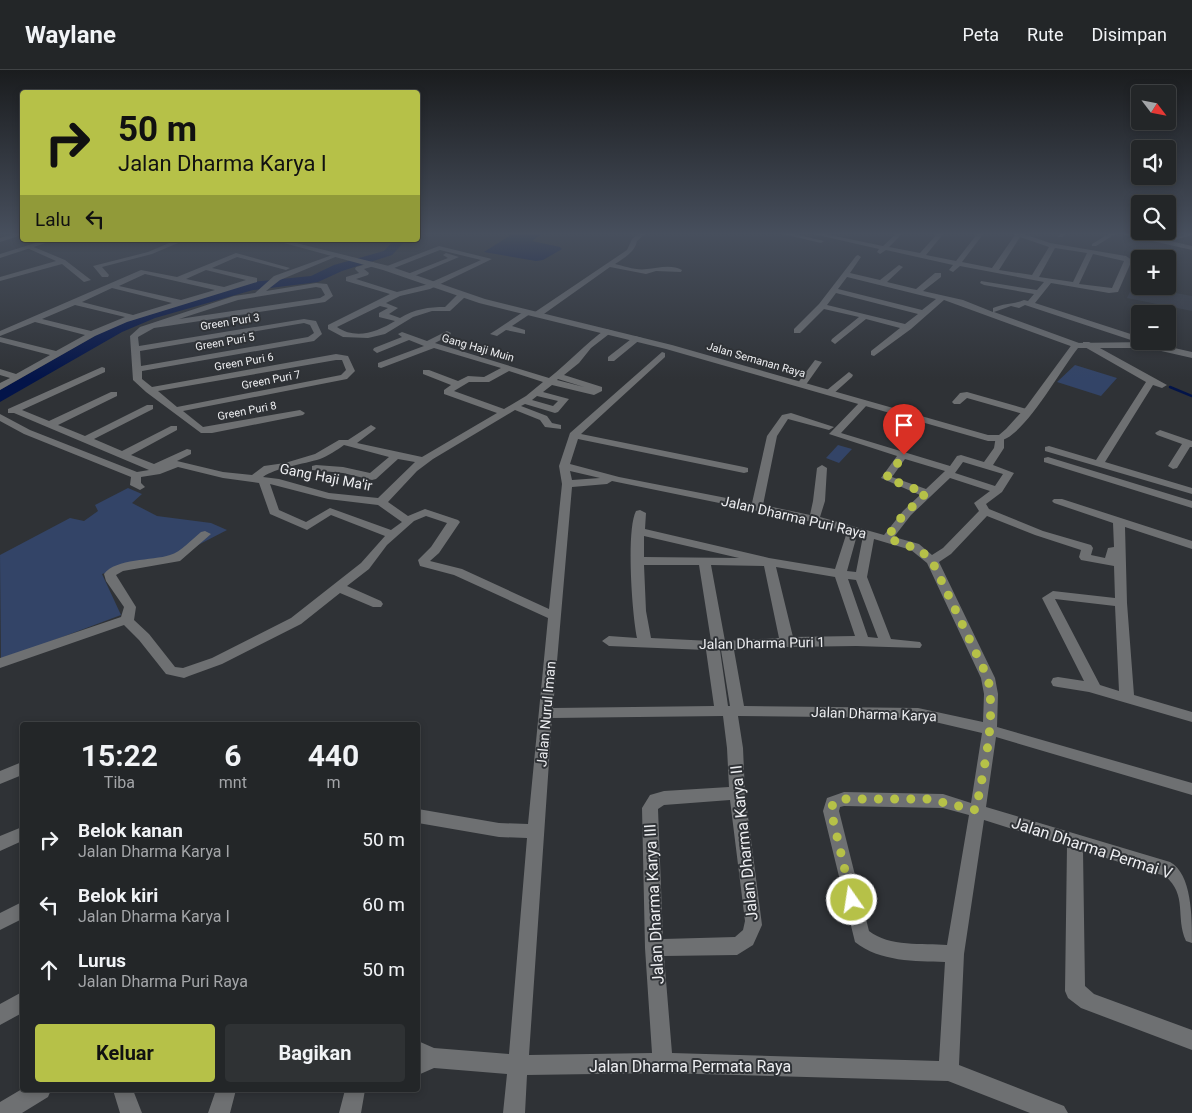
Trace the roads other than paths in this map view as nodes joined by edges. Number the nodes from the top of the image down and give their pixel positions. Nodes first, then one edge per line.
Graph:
1 (121, 282) edge
2 (190, 282) edge
3 (250, 282) edge
4 (273, 282) edge
5 (358, 282) edge
6 (427, 282) edge
7 (438, 282) edge
8 (583, 282) edge
9 (840, 282) edge
10 (877, 282) edge
11 (930, 282) edge
12 (1056, 282) edge
13 (1077, 282) edge
14 (1118, 282) edge
15 (882, 283) joint
16 (984, 283) dead end
17 (1047, 283) dead end
18 (433, 284) junction
19 (1075, 285) junction
20 (111, 286) junction
21 (263, 288) junction
22 (225, 290) junction
23 (834, 290) junction
24 (918, 292) junction
25 (1040, 293) junction
26 (397, 294) junction
27 (462, 295) junction
28 (942, 297) junction
29 (74, 302) junction
30 (181, 302) junction
31 (379, 303) junction
32 (1030, 304) junction
33 (822, 306) junction
34 (996, 310) dead end
35 (533, 313) junction
36 (924, 313) junction
37 (132, 316) junction
38 (864, 316) junction
39 (34, 319) junction
40 (400, 320) junction
41 (150, 326) junction
42 (505, 327) junction
43 (908, 327) junction
44 (608, 331) junction
45 (522, 332) dead end
46 (797, 332) dead end
47 (447, 333) dead end
48 (0, 334) edge
49 (92, 334) junction
50 (494, 334) dead end
51 (316, 337) joint
52 (638, 338) junction
53 (1131, 338) edge
54 (0, 339) edge
55 (835, 341) dead end
56 (1131, 342) edge
57 (1086, 344) junction
58 (429, 345) junction
59 (1076, 345) junction
60 (134, 349) junction
61 (377, 350) dead end
62 (1174, 350) edge
63 (874, 353) dead end
64 (56, 354) junction
65 (662, 355) dead end
66 (1192, 355) edge
67 (343, 357) joint
68 (611, 359) dead end
69 (818, 362) dead end
70 (381, 365) dead end
71 (508, 368) junction
72 (137, 369) junction
73 (102, 370) dead end
74 (0, 372) edge
75 (426, 372) dead end
76 (849, 375) dead end
77 (18, 377) junction
78 (553, 378) junction
79 (458, 384) junction
80 (802, 384) junction
81 (1150, 384) dead end
82 (1162, 385) dead end
83 (0, 387) edge
84 (149, 390) junction
85 (830, 392) junction
86 (535, 393) junction
87 (114, 394) dead end
88 (525, 400) junction
89 (864, 402) junction
90 (957, 402) dead end
91 (150, 407) dead end
92 (14, 410) junction
93 (174, 410) junction
94 (510, 410) junction
95 (1027, 412) junction
96 (300, 413) dead end
97 (0, 416) edge
98 (49, 425) junction
99 (558, 427) dead end
100 (829, 427) dead end
101 (174, 428) dead end
102 (371, 428) dead end
103 (1160, 434) dead end
104 (574, 436) junction
105 (1000, 438) junction
106 (85, 440) junction
107 (1190, 443) edge
108 (349, 444) junction
109 (187, 452) dead end
110 (123, 455) junction
111 (904, 455) junction
112 (396, 456) junction
113 (424, 461) junction
114 (1099, 463) junction
115 (564, 466) junction
116 (987, 466) junction
117 (1173, 466) dead end
118 (316, 468) dead end
119 (822, 468) dead end
120 (744, 470) dead end
121 (950, 472) junction
122 (136, 475) junction
123 (619, 480) junction
124 (259, 481) junction
125 (567, 484) junction
126 (140, 487) dead end
127 (998, 490) junction
128 (1192, 491) edge
129 (926, 493) junction
130 (1058, 501) dead end
131 (381, 502) junction
132 (1192, 505) edge
133 (757, 508) junction
134 (985, 511) junction
135 (640, 513) dead end
136 (814, 519) junction
137 (408, 520) junction
138 (1119, 521) junction
139 (853, 530) junction
140 (638, 532) junction
141 (205, 534) dead end
142 (869, 534) junction
143 (393, 535) junction
144 (887, 538) junction
145 (1192, 545) edge
146 (1120, 551) junction
147 (638, 561) junction
148 (704, 561) junction
149 (932, 561) junction
150 (769, 562) junction
151 (840, 574) junction
152 (861, 577) junction
153 (340, 588) junction
154 (377, 604) dead end
155 (1120, 604) junction
156 (554, 616) junction
157 (127, 620) junction
158 (609, 641) dead end
159 (644, 642) junction
160 (787, 642) junction
161 (863, 642) junction
162 (886, 642) junction
163 (915, 645) dead end
164 (719, 646) junction
165 (0, 663) edge
166 (1058, 682) dead end
167 (1092, 687) junction
168 (1127, 699) junction
169 (730, 711) junction
170 (545, 713) junction
171 (1192, 717) edge
172 (990, 730) junction
173 (20, 769) edge
174 (0, 778) edge
175 (1192, 789) edge
176 (738, 793) junction
177 (976, 810) junction
178 (420, 816) edge
179 (536, 831) junction
180 (20, 835) edge
181 (1076, 841) junction
182 (0, 844) edge
183 (20, 911) edge
184 (0, 922) edge
185 (1192, 935) edge
186 (654, 948) junction
187 (955, 954) junction
188 (20, 1003) edge
189 (0, 1015) edge
190 (1192, 1040) edge
191 (423, 1058) edge
192 (663, 1063) junction
193 (518, 1065) junction
194 (948, 1071) junction
195 (38, 1092) edge
196 (124, 1092) edge
197 (225, 1092) edge
198 (355, 1092) edge
199 (2, 1113) edge
200 (131, 1113) edge
201 (219, 1113) edge
202 (350, 1113) edge
203 (514, 1113) edge
204 (1057, 1113) edge

1 - 20 street
2 - 22 street
3 - 22 street
4 - 21 street
5 - 26 street
6 - 18 street, Jalan Semanan Raya
7 - 18 street
8 - 35 street
9 - 23 street
10 - 15 street
11 - 24 street
12 - 19 street
13 - 19 street
14 - 19 street
15 - 24 street
16 - 25 street
17 - 25 street
18 - 26 street
18 - 27 street, Jalan Semanan Raya
20 - 29 street
20 - 30 street
21 - 41 street
21 - 41 street
22 - 30 street
23 - 33 street
23 - 36 street
24 - 28 street
25 - 32 street
26 - 31 street
27 - 35 street, Jalan Semanan Raya
27 - 40 street
28 - 36 street
28 - 59 street
29 - 37 street
29 - 39 street
30 - 37 street
31 - 40 street
31 - 40 street
32 - 34 street
32 - 53 street
33 - 38 street
33 - 46 street
35 - 42 street
35 - 44 street, Jalan Semanan Raya
36 - 43 street
37 - 49 street
38 - 43 street
38 - 55 street
39 - 48 street
39 - 49 street
41 - 60 street
42 - 45 street
42 - 50 street
43 - 63 street
44 - 52 street, Jalan Semanan Raya
44 - 78 street
47 - 58 street
49 - 64 street
51 - 60 street, Green Puri 3
51 - 72 street, Green Puri 5
52 - 68 street
52 - 80 street, Jalan Semanan Raya
54 - 64 street
56 - 57 street
57 - 59 street
57 - 82 street
58 - 61 street, Gang Haji Muin
58 - 70 street
58 - 71 street, Gang Haji Muin
59 - 95 street
60 - 72 street
62 - 66 street
64 - 77 street
65 - 104 street, Jalan Nurul Iman
67 - 84 street, Green Puri 6
67 - 93 street, Green Puri 7
69 - 80 street
71 - 78 street, Gang Haji Muin
71 - 79 street
72 - 84 street
73 - 92 street
74 - 77 street
75 - 79 street
76 - 85 street
77 - 83 street
78 - 86 street
79 - 94 street
80 - 85 street, Jalan Semanan Raya
81 - 114 street
84 - 93 street
85 - 89 street, Jalan Semanan Raya
86 - 88 street
86 - 88 street
87 - 98 street
88 - 94 street
89 - 105 street, Jalan Semanan Raya
89 - 111 street
90 - 95 street
91 - 106 street
92 - 97 street
92 - 98 street
93 - 96 street, Green Puri 8
94 - 99 street
94 - 113 street
95 - 105 street
97 - 122 street
98 - 106 street
100 - 133 street
101 - 110 street
102 - 108 street
103 - 107 street
104 - 115 street, Jalan Nurul Iman
104 - 120 street
105 - 116 street
106 - 110 street
107 - 117 street
108 - 112 street
108 - 124 street
109 - 110 street
111 - 121 street
111 - 129 street
112 - 113 street
112 - 118 street
113 - 131 street
114 - 128 street
114 - 132 street
115 - 123 street, Jalan Dharma Puri Raya
115 - 125 street, Jalan Nurul Iman
116 - 121 street
116 - 127 street
119 - 136 street
121 - 127 street
121 - 129 street
122 - 124 street, Gang Haji Ma'ir
122 - 126 street
123 - 125 street, Jalan Dharma Puri Raya
123 - 133 street, Jalan Dharma Puri Raya
124 - 131 street, Gang Haji Ma'ir
124 - 143 street, Gang Haji Ma'ir
125 - 156 street, Jalan Nurul Iman
127 - 134 street
129 - 144 street
130 - 138 street
131 - 137 street
133 - 136 street, Jalan Dharma Puri Raya
134 - 146 street
134 - 149 street
135 - 140 street
136 - 139 street, Jalan Dharma Puri Raya
137 - 143 street
137 - 156 street
138 - 145 street
138 - 146 street
139 - 142 street, Jalan Dharma Puri Raya
139 - 151 street
140 - 147 street
140 - 150 street
141 - 157 street
142 - 144 street, Jalan Dharma Puri Raya
142 - 152 street
143 - 153 street
144 - 149 street, Jalan Dharma Puri Raya
146 - 155 street
147 - 148 street
147 - 159 street
148 - 150 street
148 - 164 street, Jalan Dharma Karya II
149 - 172 street, Jalan Dharma Puri Raya
150 - 151 street
150 - 160 street
151 - 152 street
151 - 161 street
152 - 162 street
153 - 154 street
153 - 157 street
155 - 167 street
155 - 168 street
156 - 170 street, Jalan Nurul Iman
157 - 165 street
158 - 159 street, Jalan Dharma Puri 1
159 - 164 street, Jalan Dharma Puri 1
160 - 161 street, Jalan Dharma Puri 1
160 - 164 street, Jalan Dharma Puri 1
161 - 162 street, Jalan Dharma Puri 1
162 - 163 street, Jalan Dharma Puri 1
164 - 169 street, Jalan Dharma Karya II
166 - 167 street
167 - 168 street
168 - 171 street
169 - 170 street, Jalan Dharma Karya
169 - 172 street, Jalan Dharma Karya
169 - 176 street, Jalan Dharma Karya II
170 - 179 street, Jalan Nurul Iman
172 - 175 street, Jalan Dharma Karya
172 - 177 street, Jalan Dharma Puri Raya
173 - 174 street
176 - 186 street, Jalan Dharma Karya III
176 - 186 street, Jalan Dharma Karya II
177 - 181 street, Jalan Dharma Permai V
177 - 187 street, Jalan Dharma Puri Raya
177 - 187 street, Jalan Dharma Permai V
178 - 179 street
179 - 193 street, Jalan Nurul Iman
180 - 182 street
181 - 185 street, Jalan Dharma Permai V
181 - 190 street
183 - 184 street
186 - 192 street, Jalan Dharma Karya III
187 - 194 street, Jalan Dharma Puri Raya
188 - 189 street
191 - 193 street, Jalan Dharma Permata Raya
192 - 193 street, Jalan Dharma Permata Raya
192 - 194 street, Jalan Dharma Permata Raya
193 - 203 street, Jalan Nurul Iman
194 - 204 street, Jalan Dharma Permata Raya
195 - 199 street
196 - 200 street
197 - 201 street
198 - 202 street

